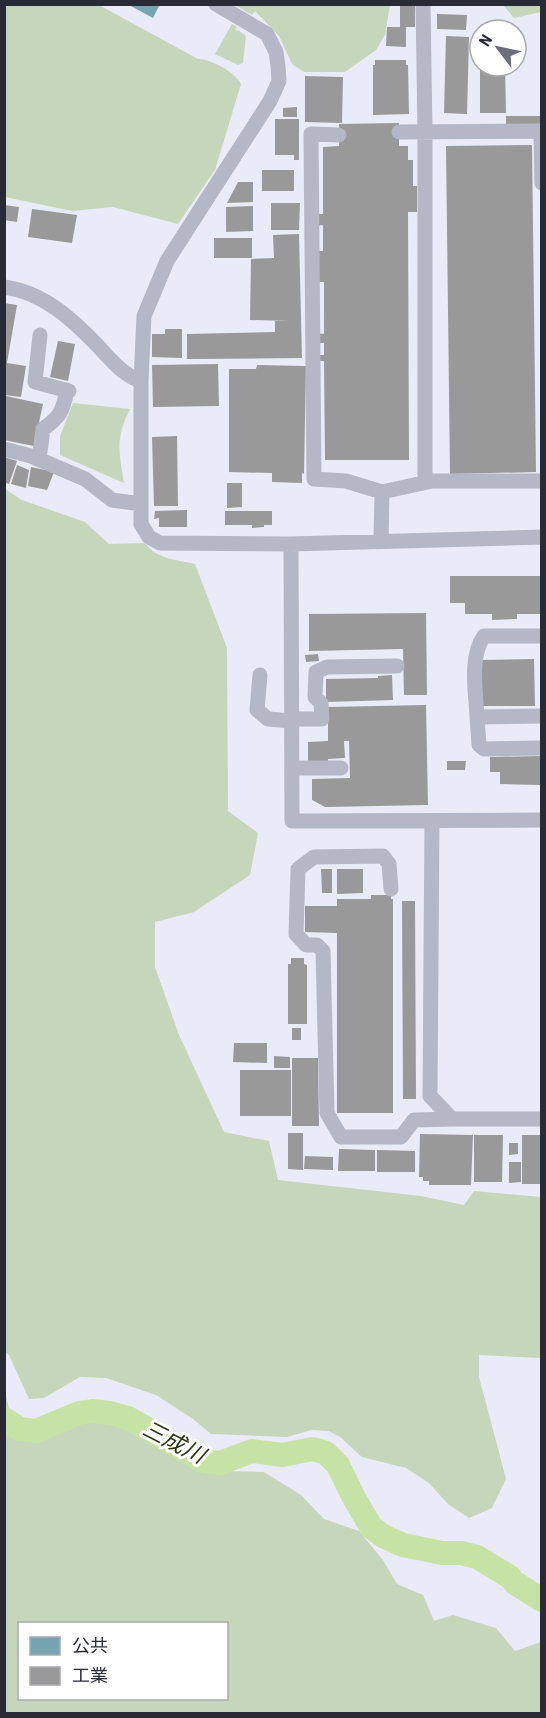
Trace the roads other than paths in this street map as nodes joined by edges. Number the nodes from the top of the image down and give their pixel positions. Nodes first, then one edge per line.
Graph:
1 (216, 4) edge
2 (423, 4) edge
3 (425, 131) junction
4 (399, 132) dead end
5 (339, 135) dead end
6 (542, 183) edge
7 (4, 287) edge
8 (40, 335) dead end
9 (141, 381) junction
10 (4, 449) edge
11 (39, 459) junction
12 (542, 481) edge
13 (425, 482) junction
14 (382, 492) junction
15 (141, 504) junction
16 (542, 537) edge
17 (381, 542) junction
18 (291, 544) junction
19 (542, 636) edge
20 (398, 666) dead end
21 (260, 675) dead end
22 (542, 716) edge
23 (477, 717) junction
24 (292, 720) junction
25 (542, 748) edge
26 (292, 768) junction
27 (341, 768) dead end
28 (542, 820) edge
29 (432, 821) junction
30 (391, 889) dead end
31 (452, 1119) junction
32 (542, 1119) edge

1 - 9 street
2 - 3 street
3 - 4 street
3 - 6 street
3 - 13 street
5 - 14 street
7 - 9 street
8 - 11 street
9 - 15 street
10 - 11 street
11 - 15 street
12 - 13 street
13 - 14 street
14 - 17 street
15 - 18 street
16 - 17 street
17 - 18 street
18 - 24 street
19 - 23 street
20 - 24 street
21 - 24 street
22 - 23 street
23 - 25 street
24 - 26 street
26 - 27 street
26 - 29 street
28 - 29 street
29 - 31 street
30 - 31 street
31 - 32 street

